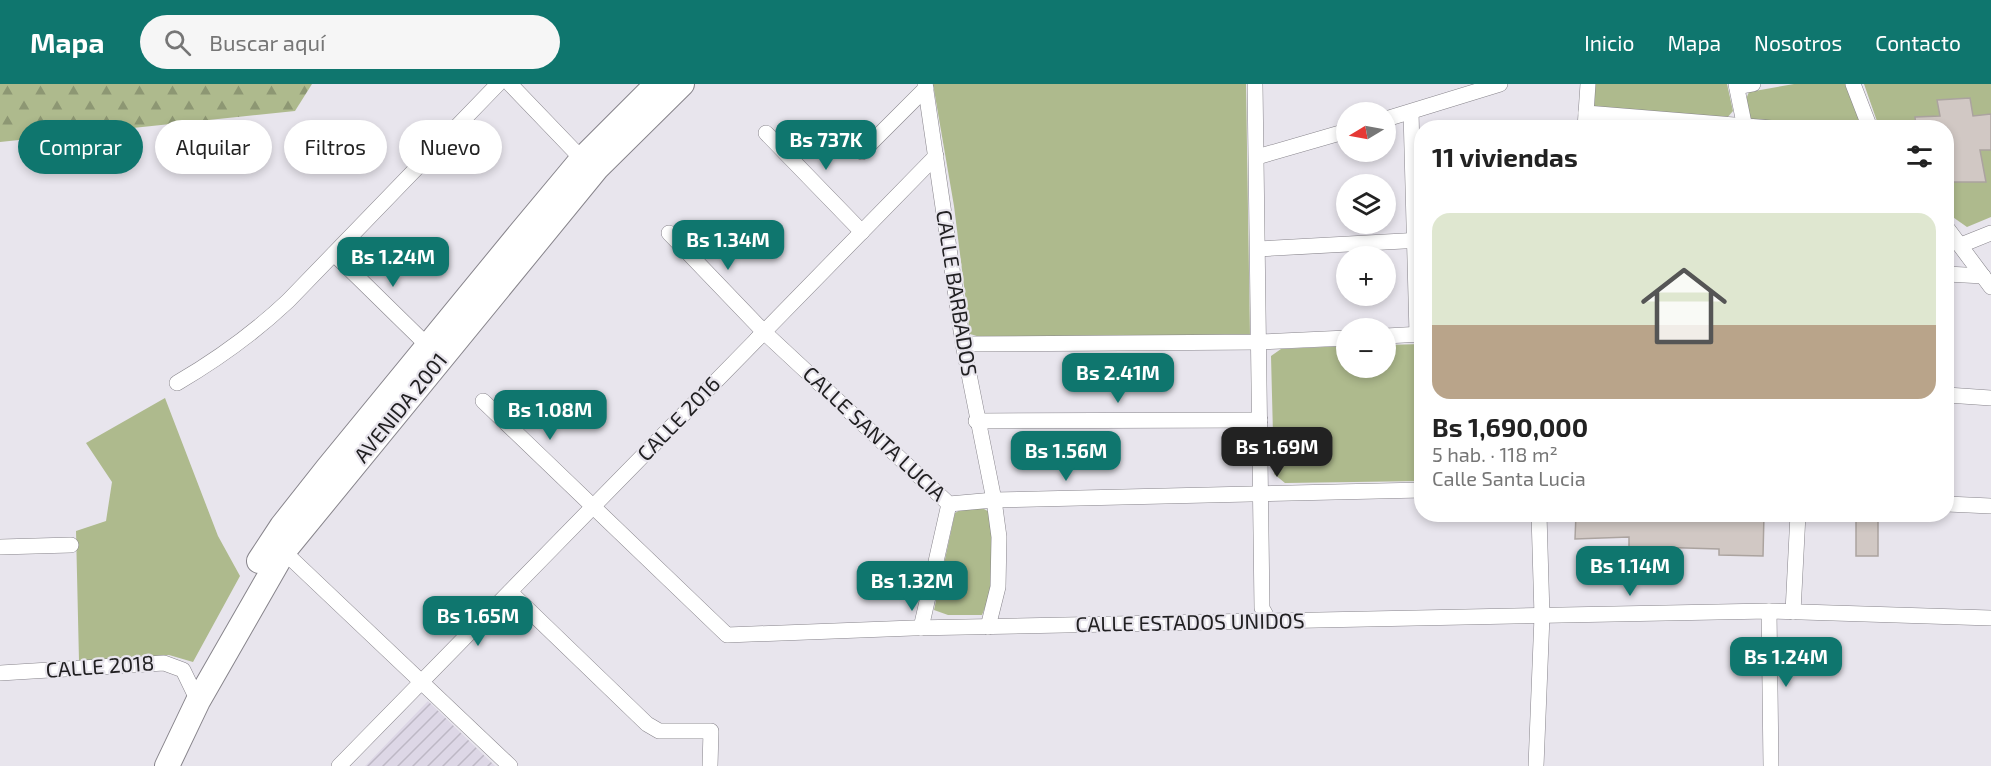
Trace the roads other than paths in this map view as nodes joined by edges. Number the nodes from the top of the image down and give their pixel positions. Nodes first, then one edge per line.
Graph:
1 (498, 84) edge
2 (510, 84) edge
3 (657, 84) edge
4 (682, 84) edge
5 (1255, 84) edge
6 (1500, 84) edge
7 (1588, 84) edge
8 (1753, 84) edge
9 (1853, 84) edge
10 (925, 86) edge
11 (1736, 86) edge
12 (1411, 112) junction
13 (1396, 116) edge
14 (1586, 120) edge
15 (1743, 120) edge
16 (1867, 120) edge
17 (766, 133) dead end
18 (1336, 133) edge
19 (862, 152) dead end
20 (936, 156) junction
21 (1257, 157) junction
22 (582, 159) junction
23 (1414, 160) edge
24 (862, 232) junction
25 (669, 233) dead end
26 (1991, 233) edge
27 (1954, 236) edge
28 (1414, 240) edge
29 (1961, 245) junction
30 (1258, 249) junction
31 (334, 254) junction
32 (1954, 275) edge
33 (1987, 281) edge
34 (764, 332) junction
35 (1414, 334) edge
36 (1396, 335) edge
37 (1336, 339) edge
38 (1260, 342) junction
39 (963, 344) junction
40 (429, 347) junction
41 (177, 383) dead end
42 (1954, 395) edge
43 (1991, 398) edge
44 (483, 401) dead end
45 (1260, 420) junction
46 (976, 421) junction
47 (1414, 490) edge
48 (1261, 493) junction
49 (994, 500) junction
50 (949, 504) junction
51 (1954, 504) edge
52 (594, 505) junction
53 (1991, 506) edge
54 (1539, 522) edge
55 (1798, 522) edge
56 (71, 545) dead end
57 (277, 546) junction
58 (0, 547) edge
59 (510, 591) junction
60 (1769, 611) junction
61 (1793, 612) junction
62 (1542, 616) junction
63 (1991, 618) edge
64 (1269, 621) junction
65 (988, 627) junction
66 (921, 628) junction
67 (0, 673) edge
68 (422, 681) junction
69 (195, 692) junction
70 (148, 766) edge
71 (167, 766) edge
72 (339, 766) edge
73 (510, 766) edge
74 (710, 766) edge
75 (1536, 766) edge
76 (1771, 766) edge

1 - 31 street
2 - 22 street
3 - 22 main road, AVENIDA 2001
4 - 57 main road, AVENIDA 2001
5 - 21 street
6 - 12 street
7 - 14 street
8 - 11 street
9 - 16 street
10 - 19 street
10 - 20 street, CALLE BARBADOS
11 - 15 street
12 - 13 street
12 - 23 street
17 - 24 street
18 - 21 street
20 - 24 street, CALLE 2016
20 - 39 street, CALLE BARBADOS
21 - 30 street
22 - 40 main road, AVENIDA 2001
24 - 34 street, CALLE 2016
25 - 34 street, CALLE SANTA LUCIA
26 - 29 street
27 - 29 street
28 - 30 street
29 - 33 street
30 - 38 street
31 - 40 street
31 - 41 street
32 - 33 street
34 - 50 street, CALLE SANTA LUCIA
34 - 52 street, CALLE 2016
35 - 36 street
37 - 38 street
38 - 39 street
38 - 45 street
39 - 46 street, CALLE BARBADOS
40 - 57 main road, AVENIDA 2001
42 - 43 street
44 - 52 street, CALLE ESTADOS UNIDOS
45 - 46 street
45 - 48 street
46 - 49 street, CALLE BARBADOS
47 - 48 street, CALLE SANTA LUCIA
48 - 49 street, CALLE SANTA LUCIA
48 - 64 street
49 - 50 street, CALLE SANTA LUCIA
49 - 65 street, CALLE BARBADOS
50 - 66 street
51 - 53 street
52 - 59 street, CALLE 2016
52 - 66 street, CALLE ESTADOS UNIDOS
54 - 62 street
55 - 61 street
56 - 58 street
57 - 68 street
57 - 69 main road, AVENIDA 2001
59 - 68 street, CALLE 2016
59 - 74 street
60 - 61 street, CALLE ESTADOS UNIDOS
60 - 62 street, CALLE ESTADOS UNIDOS
60 - 76 street
61 - 63 street, CALLE ESTADOS UNIDOS
62 - 64 street, CALLE ESTADOS UNIDOS
62 - 75 street
64 - 65 street, CALLE ESTADOS UNIDOS
65 - 66 street, CALLE ESTADOS UNIDOS
67 - 69 street, CALLE 2018
68 - 72 street, CALLE 2016
68 - 73 street
69 - 70 main road, AVENIDA 2001
69 - 71 main road, AVENIDA 2001

